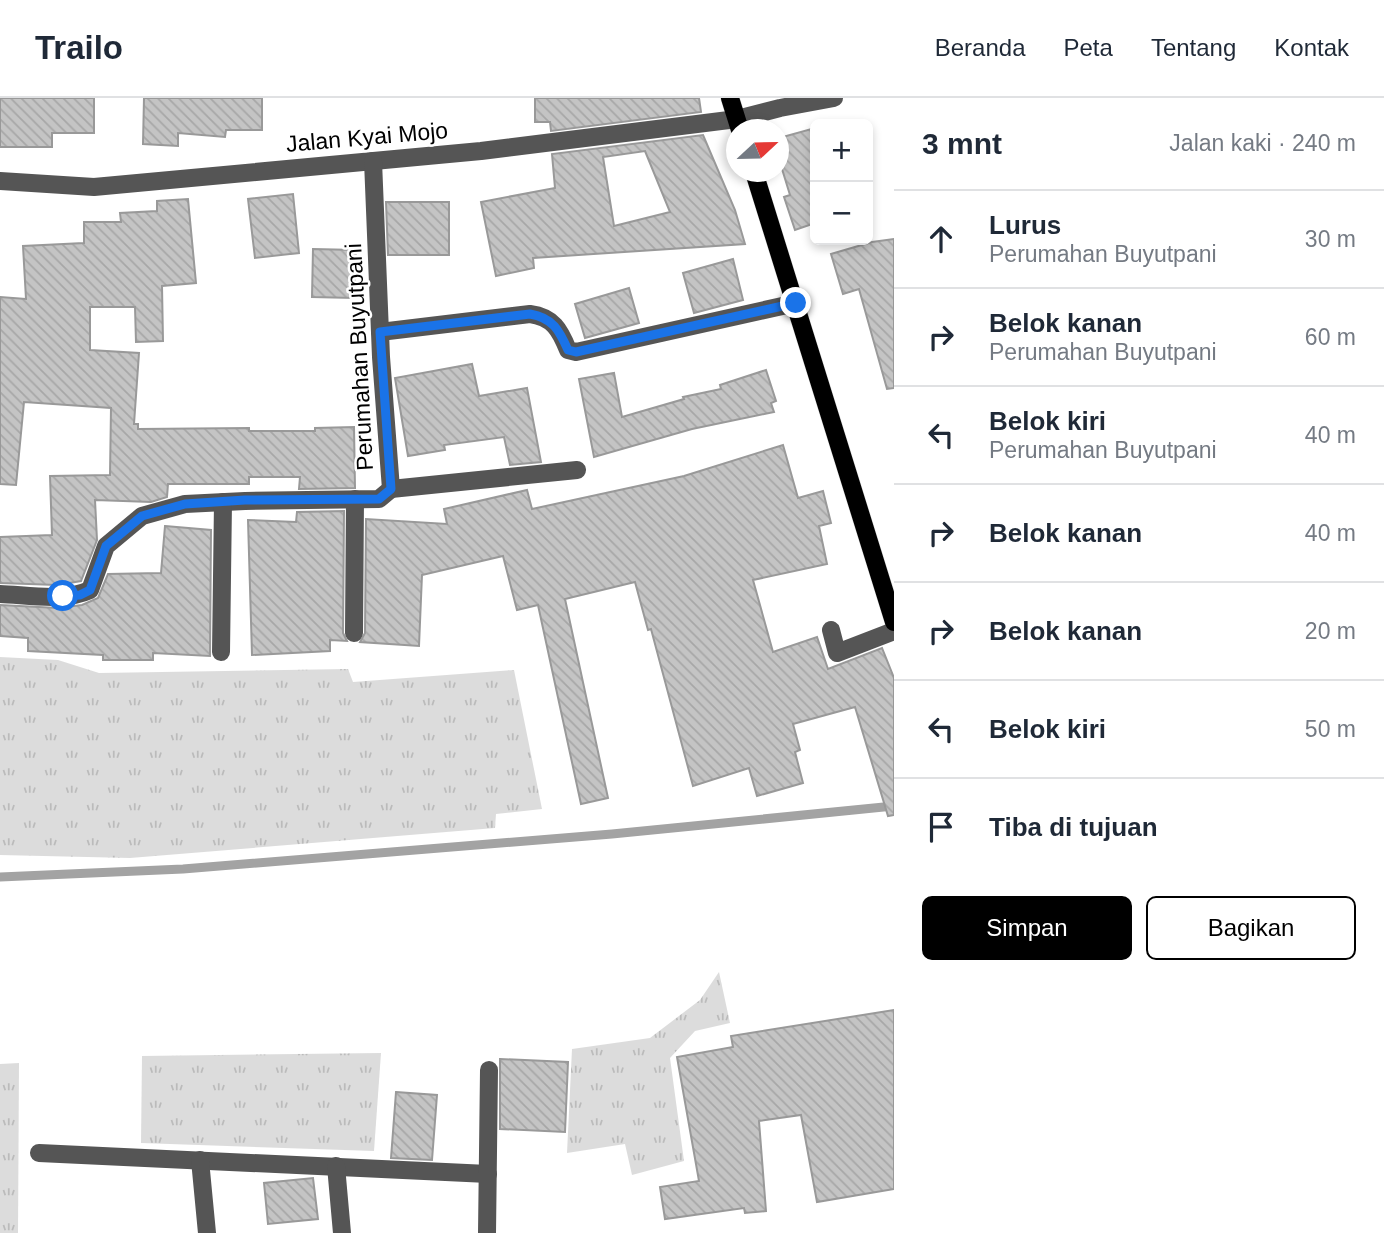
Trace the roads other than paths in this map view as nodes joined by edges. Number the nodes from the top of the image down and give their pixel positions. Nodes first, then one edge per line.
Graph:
1 (730, 98) edge
2 (834, 98) edge
3 (736, 119) edge
4 (756, 119) edge
5 (726, 125) edge
6 (373, 161) junction
7 (0, 181) edge
8 (757, 182) edge
9 (796, 303) junction
10 (380, 332) junction
11 (577, 470) dead end
12 (391, 489) junction
13 (355, 499) junction
14 (223, 502) junction
15 (0, 594) edge
16 (894, 622) edge
17 (831, 630) dead end
18 (894, 631) edge
19 (354, 633) dead end
20 (220, 652) dead end
21 (489, 1070) dead end
22 (39, 1153) dead end
23 (200, 1160) junction
24 (336, 1167) junction
25 (488, 1174) junction
26 (207, 1233) edge
27 (342, 1233) edge
28 (487, 1233) edge

1 - 3 main road
2 - 4 street, Jalan Kyai Mojo
5 - 6 street, Jalan Kyai Mojo
6 - 7 street, Jalan Kyai Mojo
6 - 10 street, Perumahan Buyutpani
8 - 9 main road
9 - 10 street
9 - 16 main road
10 - 12 street, Perumahan Buyutpani
11 - 12 street
12 - 13 street, Perumahan Buyutpani
13 - 14 street, Perumahan Buyutpani
13 - 19 street
14 - 15 street, Perumahan Buyutpani
14 - 20 street
17 - 18 street
21 - 25 street
22 - 23 street
23 - 24 street
23 - 26 street
24 - 25 street
24 - 27 street
25 - 28 street

